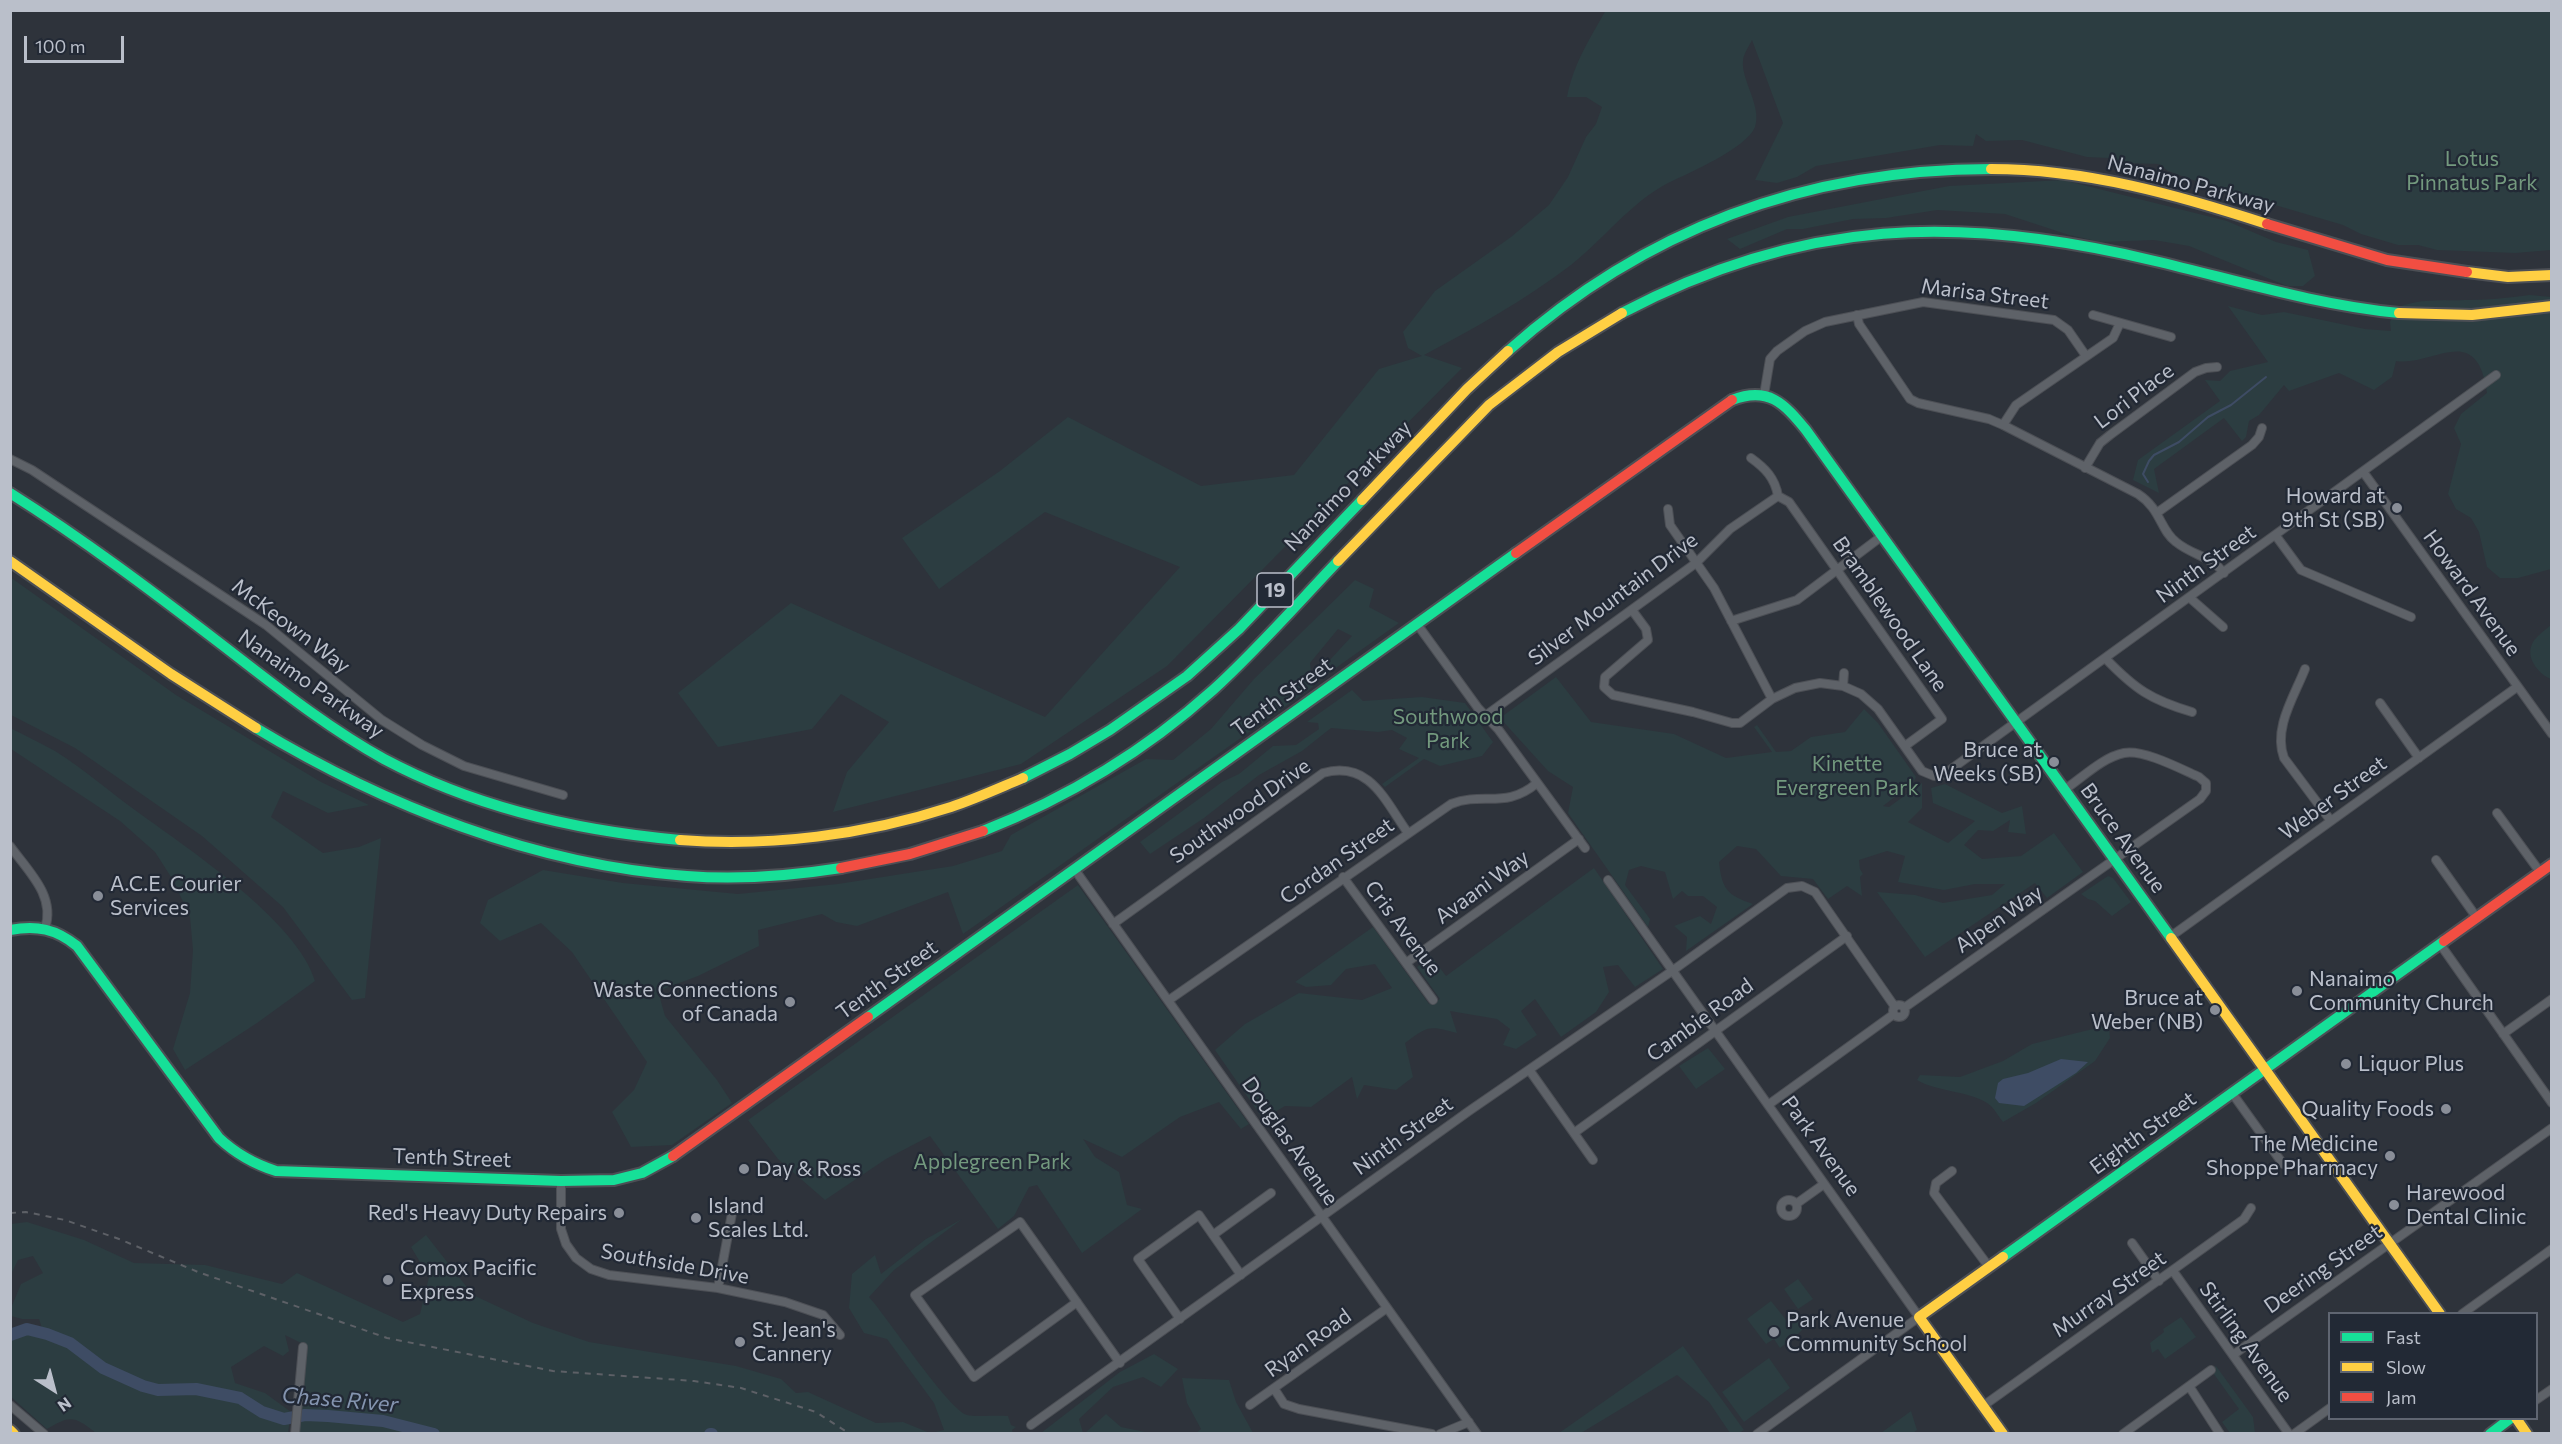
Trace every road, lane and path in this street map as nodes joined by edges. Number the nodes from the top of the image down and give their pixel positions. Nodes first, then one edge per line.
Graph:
1 (2552, 275) edge
2 (2552, 306) edge
3 (1857, 315) junction
4 (2094, 315) dead end
5 (2120, 322) junction
6 (2171, 337) dead end
7 (2086, 356) junction
8 (2217, 367) dead end
9 (2496, 375) dead end
10 (1764, 395) junction
11 (2003, 425) junction
12 (2262, 428) dead end
13 (1751, 458) dead end
14 (10, 459) edge
15 (2085, 468) junction
16 (2364, 473) junction
17 (10, 493) edge
18 (1778, 496) junction
19 (1668, 509) dead end
20 (2158, 512) junction
21 (1882, 536) junction
22 (2276, 536) junction
23 (10, 561) edge
24 (1696, 563) junction
25 (1836, 571) junction
26 (2224, 573) junction
27 (2190, 598) junction
28 (1632, 610) junction
29 (2411, 617) dead end
30 (1731, 621) junction
31 (1417, 624) junction
32 (2223, 627) dead end
33 (2106, 659) junction
34 (2305, 669) dead end
35 (1844, 673) dead end
36 (1843, 686) junction
37 (2517, 687) junction
38 (1772, 699) junction
39 (2380, 703) dead end
40 (2192, 712) dead end
41 (1485, 716) junction
42 (2016, 723) junction
43 (2552, 734) edge
44 (1905, 746) junction
45 (2419, 758) junction
46 (1537, 783) junction
47 (2064, 790) junction
48 (563, 795) dead end
49 (2498, 813) dead end
50 (2331, 821) junction
51 (1408, 833) junction
52 (1579, 839) junction
53 (10, 846) edge
54 (1585, 848) dead end
55 (2436, 860) dead end
56 (2115, 861) junction
57 (2552, 864) edge
58 (1075, 870) junction
59 (2540, 872) junction
60 (1343, 877) junction
61 (1608, 880) dead end
62 (2477, 918) junction
63 (1113, 924) junction
64 (45, 928) junction
65 (10, 930) edge
66 (1847, 936) junction
67 (2170, 937) junction
68 (2440, 944) junction
69 (1406, 963) junction
70 (1672, 971) junction
71 (2552, 999) edge
72 (1169, 1000) junction
73 (1433, 1000) dead end
74 (1898, 1010) junction
75 (1715, 1031) junction
76 (2503, 1034) junction
77 (2265, 1069) junction
78 (1530, 1071) junction
79 (2232, 1093) junction
80 (2552, 1103) edge
81 (1768, 1106) junction
82 (2552, 1128) edge
83 (1574, 1133) junction
84 (1593, 1160) dead end
85 (2283, 1164) dead end
86 (1952, 1171) dead end
87 (561, 1181) junction
88 (1824, 1184) junction
89 (1271, 1193) dead end
90 (1796, 1204) dead end
91 (733, 1208) dead end
92 (2251, 1208) dead end
93 (1321, 1217) junction
94 (1213, 1235) junction
95 (2132, 1243) dead end
96 (2390, 1243) junction
97 (2552, 1249) edge
98 (1989, 1267) junction
99 (2173, 1271) junction
100 (1241, 1275) junction
101 (2158, 1281) junction
102 (718, 1288) junction
103 (1077, 1302) junction
104 (1387, 1308) junction
105 (2439, 1312) edge
106 (2465, 1312) edge
107 (1919, 1317) junction
108 (1180, 1319) junction
109 (840, 1335) dead end
110 (303, 1347) dead end
111 (2233, 1355) junction
112 (1120, 1363) junction
113 (2211, 1370) dead end
114 (2189, 1386) junction
115 (2552, 1389) edge
116 (1275, 1390) junction
117 (2538, 1399) edge
118 (10, 1405) edge
119 (1250, 1405) dead end
120 (1983, 1406) junction
121 (2328, 1409) edge
122 (2510, 1420) edge
123 (2517, 1420) edge
124 (1469, 1422) junction
125 (1031, 1425) dead end
126 (44, 1434) edge
127 (295, 1434) edge
128 (1432, 1434) edge
129 (1440, 1434) edge
130 (1477, 1434) edge
131 (1757, 1434) edge
132 (2003, 1434) edge
133 (2123, 1434) edge
134 (2220, 1434) edge
135 (2289, 1434) edge
136 (2294, 1434) edge
137 (2490, 1434) edge
138 (2527, 1434) edge

1 - 17 main road, Nanaimo Parkway / 19
2 - 23 main road, 19
3 - 7 street, Marisa Street
3 - 10 street, Marisa Street
3 - 11 street
4 - 5 street
5 - 6 street
5 - 7 street
7 - 11 street
8 - 15 street, Lori Place
9 - 16 street, Ninth Street
10 - 21 main road, Bruce Avenue
10 - 31 main road, Tenth Street
11 - 15 street
12 - 20 street
13 - 18 street
14 - 48 street, McKeown Way
15 - 20 street
16 - 22 street, Ninth Street
16 - 37 street, Howard Avenue
18 - 24 street, Silver Mountain Drive
18 - 25 street, Bramblewood Lane
19 - 24 street
20 - 26 street
21 - 25 street
21 - 42 main road, Bruce Avenue
22 - 26 street, Ninth Street
22 - 29 street
24 - 28 street, Silver Mountain Drive
24 - 30 street
25 - 30 street
25 - 44 street, Bramblewood Lane
26 - 27 street, Ninth Street
27 - 32 street
27 - 33 street, Ninth Street
28 - 38 street
28 - 41 street, Silver Mountain Drive
30 - 38 street
31 - 41 street
31 - 58 main road, Tenth Street
33 - 40 street
33 - 42 street, Ninth Street
34 - 50 street
35 - 36 street
36 - 38 street
36 - 44 street
37 - 43 street, Howard Avenue
37 - 45 street, Weber Street
39 - 45 street
41 - 46 street
42 - 44 street, Ninth Street
42 - 47 main road, Bruce Avenue
45 - 50 street, Weber Street
46 - 51 street, Cordan Street
46 - 52 street
47 - 56 main road, Bruce Avenue
47 - 56 street, Alpen Way
49 - 59 street
50 - 67 street, Weber Street
51 - 60 street, Cordan Street
51 - 63 street, Southwood Drive
52 - 54 street
52 - 69 street, Avaani Way
53 - 64 street
55 - 62 street
56 - 67 main road, Bruce Avenue
56 - 74 street, Alpen Way
57 - 59 main road, Eighth Street
58 - 63 street, Douglas Avenue
58 - 87 main road, Tenth Street
59 - 62 main road, Eighth Street
60 - 69 street, Cris Avenue
60 - 72 street, Cordan Street
61 - 70 street, Park Avenue
62 - 68 main road, Eighth Street
63 - 72 street, Douglas Avenue
64 - 65 main road, Tenth Street
64 - 87 main road, Tenth Street
66 - 70 street, Ninth Street
66 - 74 street
66 - 75 street, Cambie Road
67 - 77 main road, Bruce Avenue
68 - 76 street
68 - 77 main road, Eighth Street
69 - 73 street, Cris Avenue
70 - 75 street, Park Avenue
70 - 78 street, Ninth Street
71 - 76 street
72 - 93 street, Douglas Avenue
74 - 81 street, Alpen Way
75 - 81 street, Park Avenue
75 - 83 street, Cambie Road
76 - 80 street
77 - 79 main road, Eighth Street
77 - 96 main road, Bruce Avenue
78 - 83 street
78 - 93 street, Ninth Street
79 - 85 street
79 - 98 main road, Eighth Street
81 - 88 street, Park Avenue
82 - 96 street, Deering Street
83 - 84 street
86 - 98 street
87 - 102 street, Southside Drive
88 - 90 street
88 - 107 street, Park Avenue
89 - 94 street
91 - 102 street
92 - 99 street, Murray Street
93 - 100 street, Ninth Street
93 - 104 street, Douglas Avenue
94 - 100 street
94 - 108 street
95 - 101 street
96 - 105 main road, Bruce Avenue
96 - 111 street, Deering Street
97 - 106 street
98 - 107 main road, Eighth Street
99 - 101 street, Murray Street
99 - 111 street, Stirling Avenue
100 - 108 street, Ninth Street
101 - 120 street, Murray Street
102 - 109 street, Southside Drive
103 - 103 street
103 - 112 street
104 - 116 street, Ryan Road
104 - 124 street, Douglas Avenue
107 - 120 main road, Park Avenue
107 - 131 street, Eighth Street
108 - 112 street, Ninth Street
110 - 127 street
111 - 135 street, Stirling Avenue
112 - 125 street, Ninth Street
113 - 114 street
114 - 133 street
114 - 134 street
115 - 117 street
116 - 119 street, Ryan Road
116 - 128 street
118 - 126 street
120 - 132 main road, Park Avenue
121 - 136 street
122 - 137 main road
123 - 138 main road
124 - 129 street
124 - 130 street, Douglas Avenue

